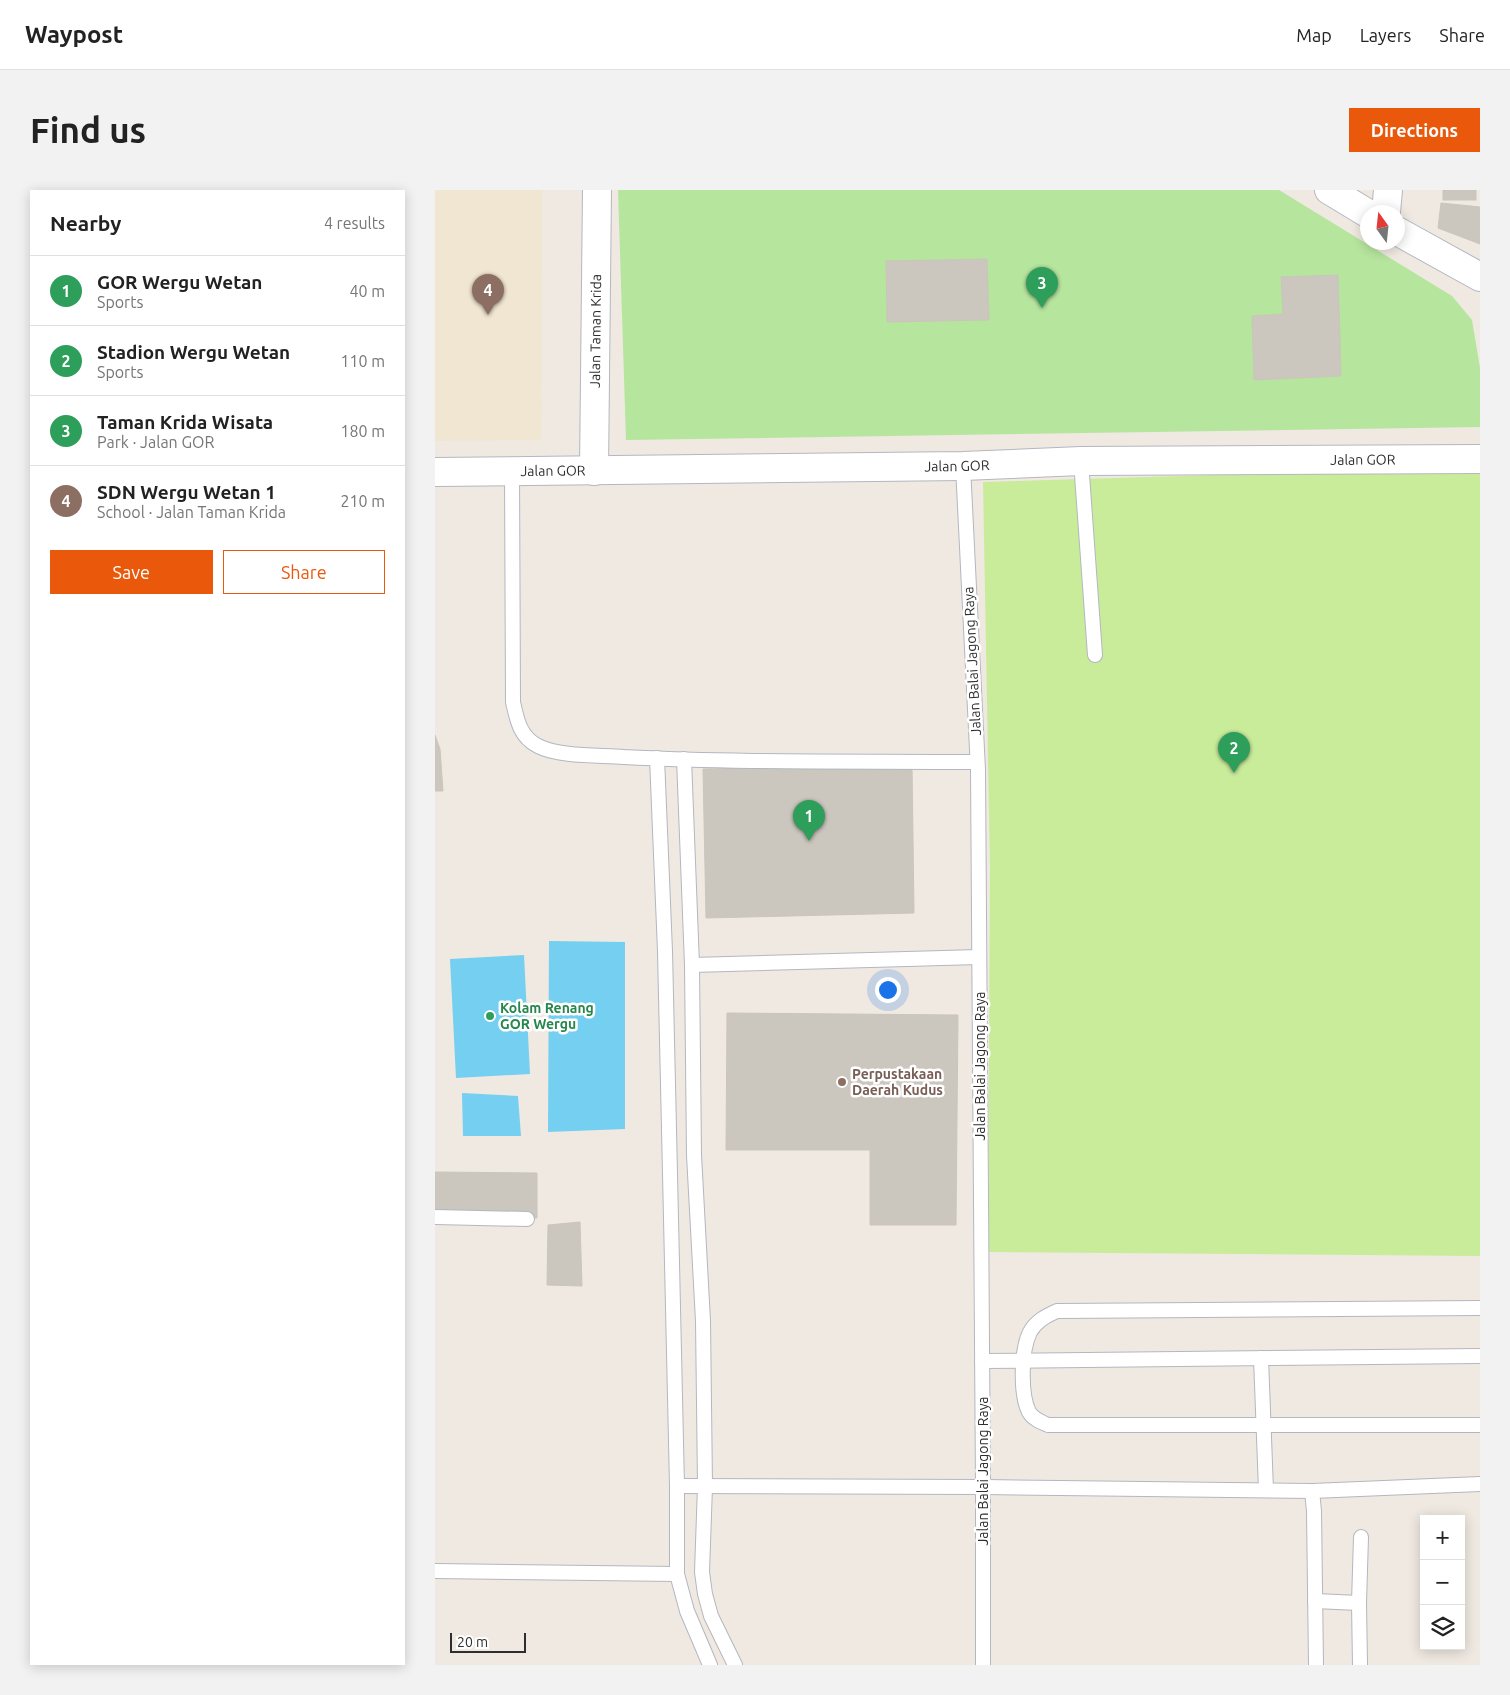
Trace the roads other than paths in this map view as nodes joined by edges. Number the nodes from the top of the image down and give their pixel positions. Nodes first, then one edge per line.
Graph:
1 (597, 190) edge
2 (1329, 190) edge
3 (1388, 190) edge
4 (1387, 205) edge
5 (1360, 209) edge
6 (1405, 235) edge
7 (1480, 277) edge
8 (1480, 459) edge
9 (1081, 462) junction
10 (963, 466) junction
11 (512, 471) junction
12 (594, 471) junction
13 (435, 472) edge
14 (1095, 655) dead end
15 (657, 758) junction
16 (684, 759) junction
17 (977, 762) junction
18 (979, 957) junction
19 (692, 966) junction
20 (435, 1217) edge
21 (527, 1219) dead end
22 (1480, 1308) edge
23 (1480, 1356) edge
24 (1261, 1358) junction
25 (1023, 1360) junction
26 (982, 1361) junction
27 (1264, 1424) junction
28 (1480, 1424) edge
29 (1480, 1484) edge
30 (677, 1486) junction
31 (705, 1486) junction
32 (983, 1487) junction
33 (1266, 1490) junction
34 (1312, 1491) junction
35 (1361, 1537) dead end
36 (435, 1571) edge
37 (677, 1574) junction
38 (1315, 1601) junction
39 (1359, 1603) junction
40 (710, 1665) edge
41 (735, 1665) edge
42 (983, 1665) edge
43 (1316, 1665) edge
44 (1359, 1665) edge

1 - 12 street, Jalan Taman Krida
2 - 5 street
3 - 4 street
6 - 7 street
8 - 9 street, Jalan GOR
9 - 10 street, Jalan GOR
9 - 14 lane
10 - 12 street, Jalan GOR
10 - 17 lane, Jalan Balai Jagong Raya
11 - 12 street, Jalan GOR
11 - 13 street, Jalan GOR
11 - 15 lane
15 - 16 lane
15 - 30 lane
16 - 17 lane
16 - 19 lane
17 - 18 lane, Jalan Balai Jagong Raya
18 - 19 lane
18 - 26 lane, Jalan Balai Jagong Raya
19 - 31 lane
20 - 21 lane
22 - 25 lane
23 - 24 lane
24 - 25 lane
24 - 27 lane
25 - 26 lane
25 - 27 lane
26 - 32 lane, Jalan Balai Jagong Raya
27 - 28 lane
27 - 33 lane
29 - 34 lane
30 - 31 lane
30 - 37 lane
31 - 32 lane
31 - 41 lane
32 - 33 lane
32 - 42 lane, Jalan Balai Jagong Raya
33 - 34 lane
34 - 38 lane
35 - 39 lane
36 - 37 lane
37 - 40 lane
38 - 39 lane
38 - 43 lane
39 - 44 lane

